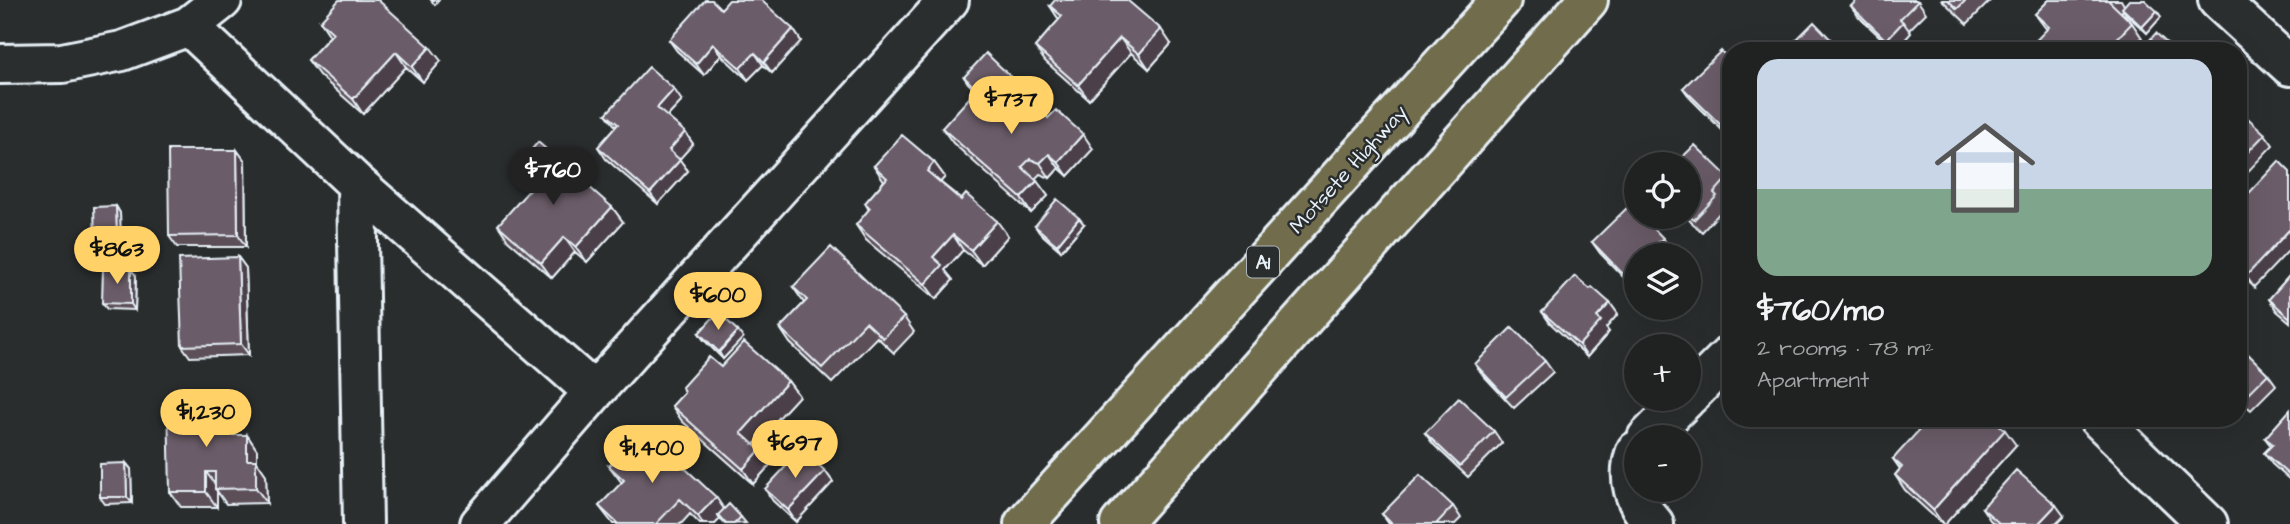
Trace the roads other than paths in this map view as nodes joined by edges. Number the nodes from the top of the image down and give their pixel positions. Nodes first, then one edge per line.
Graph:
1 (222, 0) edge
2 (949, 0) edge
3 (1501, 0) edge
4 (1588, 0) edge
5 (2218, 0) edge
6 (189, 26) junction
7 (0, 64) edge
8 (2290, 66) edge
9 (357, 184) junction
10 (1722, 364) edge
11 (1701, 384) edge
12 (594, 392) junction
13 (1674, 411) edge
14 (1660, 425) edge
15 (2107, 427) edge
16 (1637, 502) edge
17 (363, 524) edge
18 (480, 524) edge
19 (1024, 524) edge
20 (1120, 524) edge
21 (1654, 524) edge
22 (2208, 524) edge

1 - 6 street
2 - 12 street
3 - 19 highway, Motsete Highway / A1
4 - 20 highway
5 - 8 street
6 - 7 street
6 - 9 street
9 - 12 street
9 - 17 street
10 - 11 street
12 - 18 street
13 - 14 street
15 - 22 street
16 - 21 street

